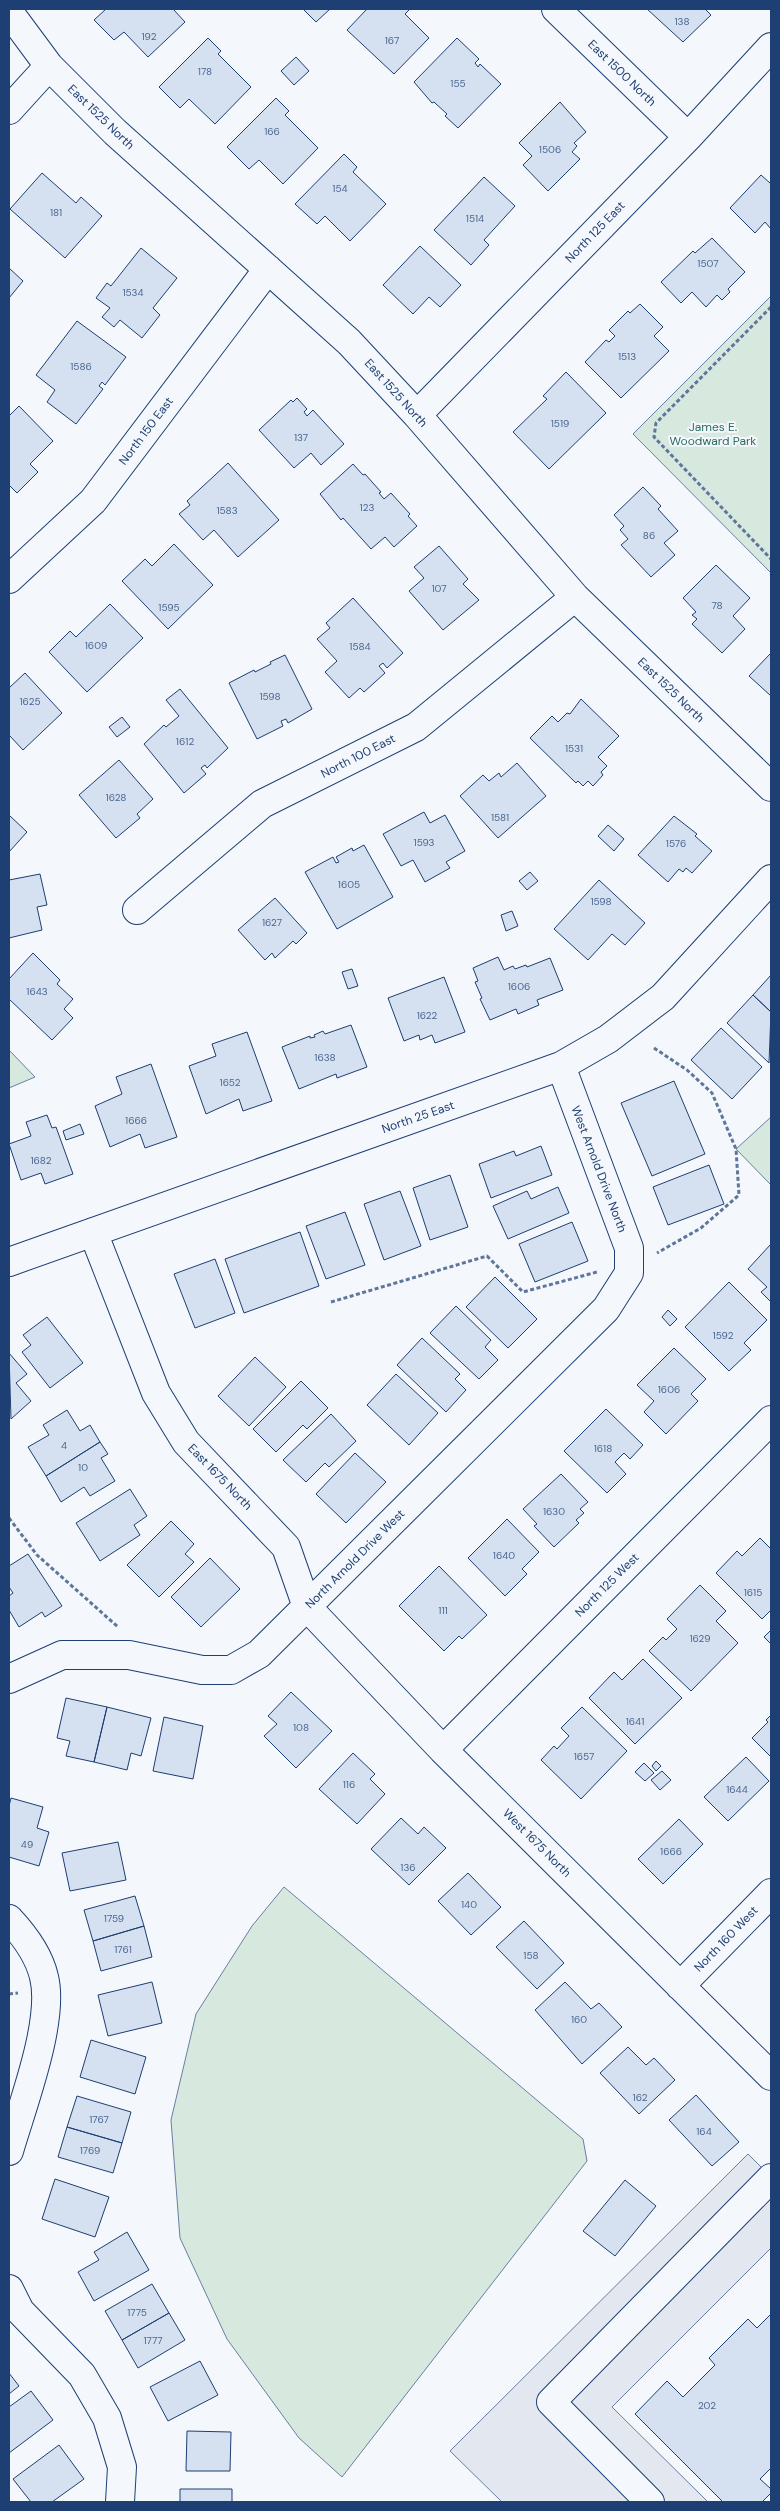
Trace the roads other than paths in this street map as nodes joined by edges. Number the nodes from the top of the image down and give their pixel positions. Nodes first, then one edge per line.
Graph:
1 (556, 9) edge
2 (9, 12) edge
3 (771, 47) edge
4 (49, 66) junction
5 (9, 110) edge
6 (688, 137) junction
7 (268, 269) junction
8 (417, 415) junction
9 (9, 579) edge
10 (575, 597) junction
11 (771, 787) edge
12 (771, 879) edge
13 (138, 910) dead end
14 (561, 1066) junction
15 (94, 1232) junction
16 (9, 1262) edge
17 (628, 1267) joint
18 (771, 1420) edge
19 (307, 1607) junction
20 (9, 1679) edge
21 (444, 1750) junction
22 (771, 1893) edge
23 (9, 1919) edge
24 (680, 1986) junction
25 (771, 2076) edge
26 (9, 2151) edge
27 (771, 2178) edge
28 (9, 2289) edge
29 (120, 2502) edge
30 (650, 2502) edge

1 - 6 street, East 1500 North
2 - 4 street, East 1525 North
3 - 6 street, North 125 East
4 - 5 street
4 - 7 street, East 1525 North
6 - 8 street, North 125 East
7 - 8 street, East 1525 North
7 - 9 street, North 150 East
8 - 10 street, East 1525 North
10 - 11 street, East 1525 North
10 - 13 street, North 100 East
12 - 14 street, North 25 East
14 - 15 street, North 25 East
14 - 17 street, West Arnold Drive North
15 - 16 street, North 25 East
15 - 19 street, East 1675 North
17 - 19 street, North Arnold Drive West
18 - 21 street, North 125 West
19 - 20 street, North Arnold Drive West
19 - 21 street, West 1675 North
21 - 24 street, West 1675 North
22 - 24 street, North 160 West
23 - 26 street
24 - 25 street, West 1675 North
27 - 30 street
28 - 29 street

